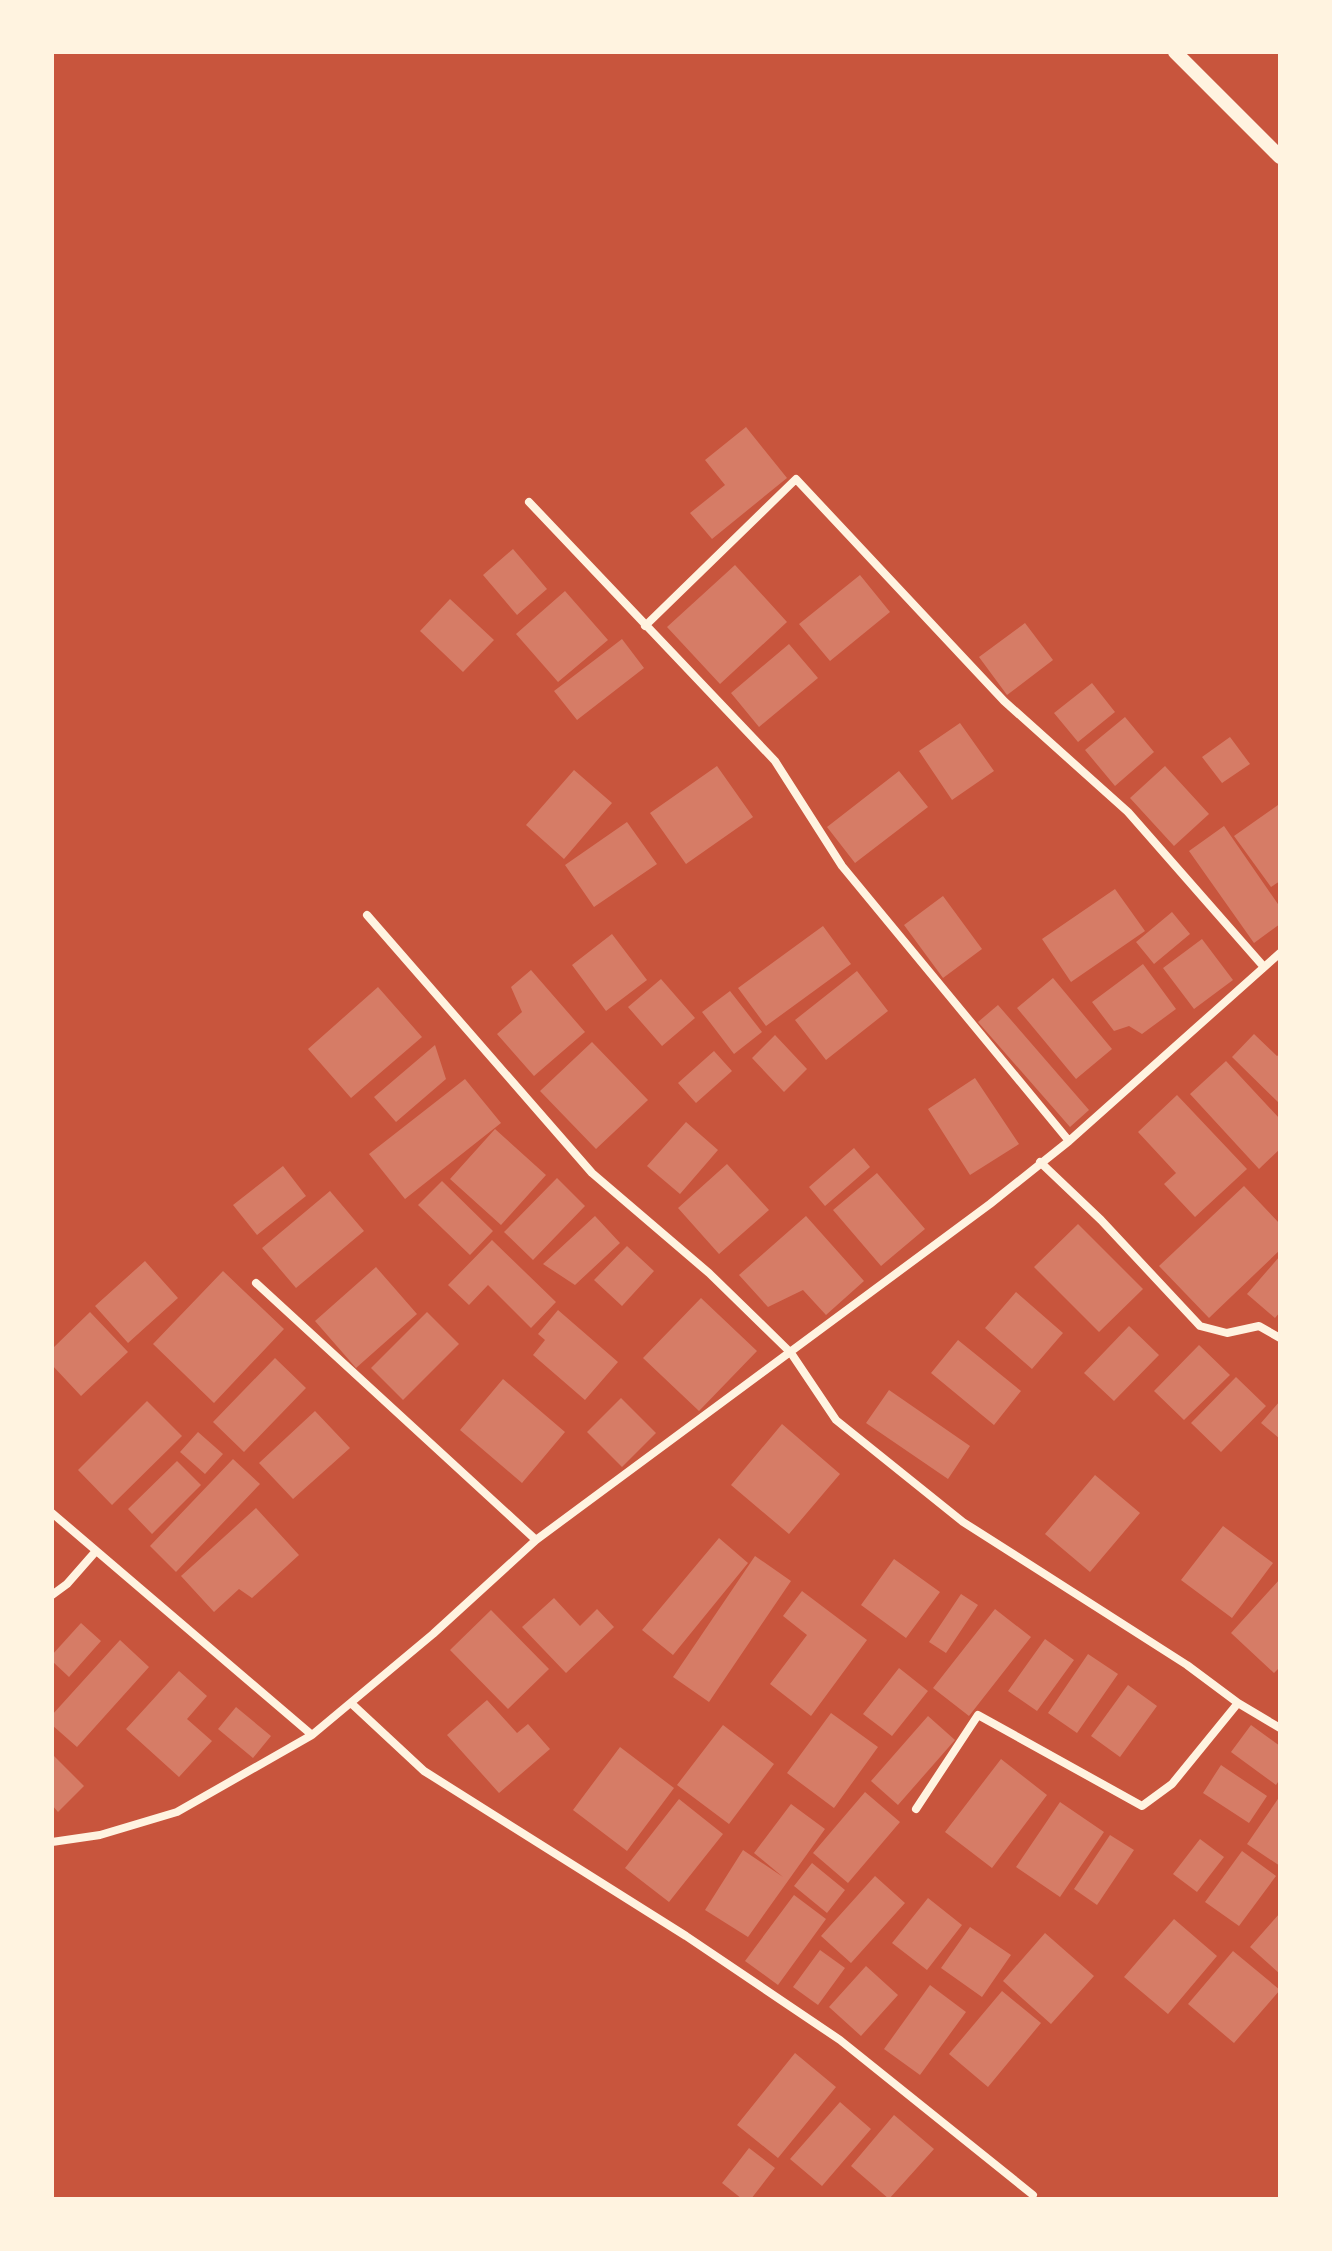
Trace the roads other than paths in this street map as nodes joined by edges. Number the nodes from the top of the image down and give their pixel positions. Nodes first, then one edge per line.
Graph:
1 (1175, 52) edge
2 (1280, 157) edge
3 (529, 502) dead end
4 (645, 626) junction
5 (367, 915) dead end
6 (1280, 953) edge
7 (1264, 967) junction
8 (1069, 1141) junction
9 (1040, 1162) junction
10 (256, 1283) dead end
11 (1280, 1338) edge
12 (791, 1353) junction
13 (52, 1513) edge
14 (536, 1540) junction
15 (96, 1551) junction
16 (52, 1595) edge
17 (1238, 1703) junction
18 (352, 1704) junction
19 (1280, 1728) edge
20 (312, 1735) junction
21 (916, 1809) dead end
22 (52, 1842) edge
23 (1033, 2195) dead end

1 - 2 street
3 - 4 street
4 - 7 street
4 - 8 street
5 - 12 street
6 - 7 street
7 - 8 street
8 - 9 street
9 - 11 street
9 - 12 street
10 - 14 street
12 - 14 street
12 - 17 street
13 - 15 street
14 - 18 street
15 - 16 street
15 - 20 street
17 - 19 street
17 - 21 street
18 - 20 street
18 - 23 street
20 - 22 street

